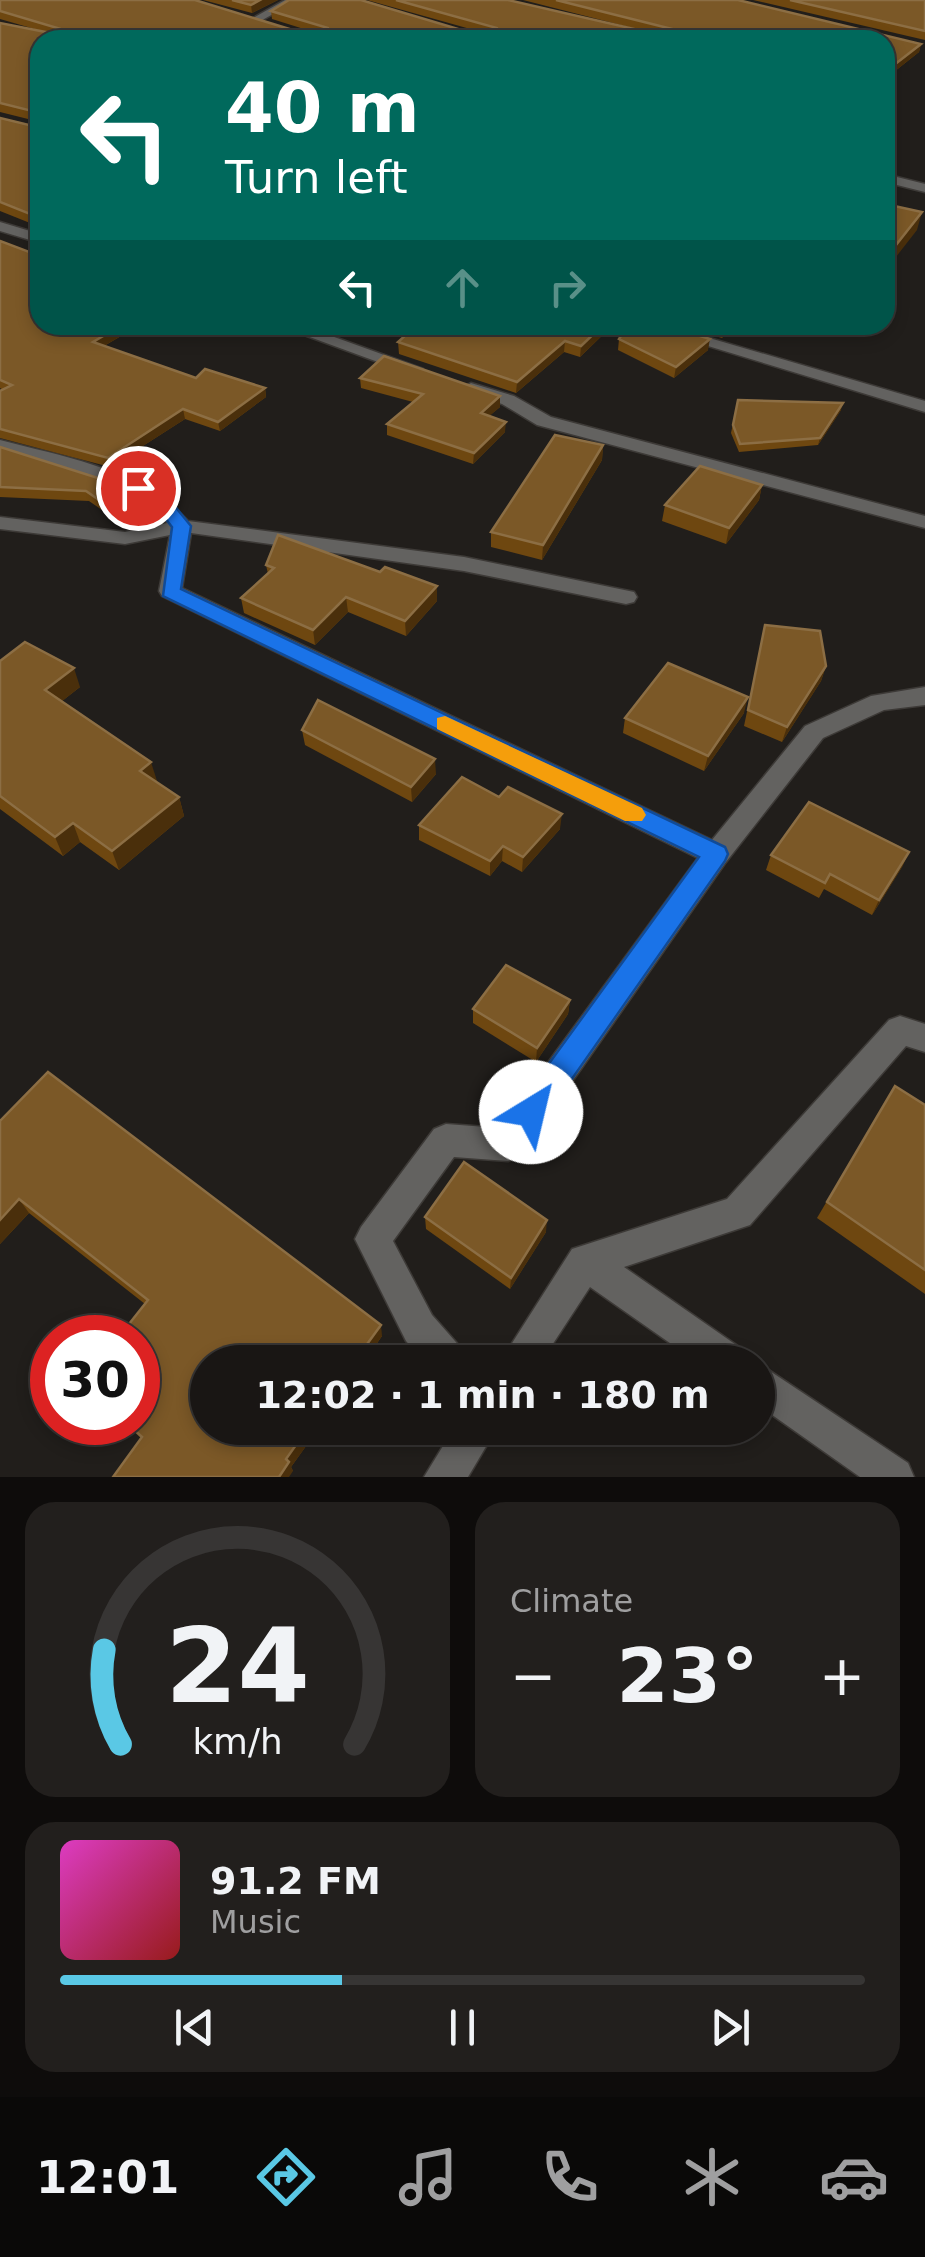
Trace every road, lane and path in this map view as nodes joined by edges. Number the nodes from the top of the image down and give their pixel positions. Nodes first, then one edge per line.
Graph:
1 (293, 0) edge
2 (234, 16) edge
3 (253, 20) junction
4 (271, 25) edge
5 (895, 180) edge
6 (925, 188) edge
7 (0, 226) edge
8 (30, 236) edge
9 (314, 335) edge
10 (680, 335) edge
11 (925, 407) edge
12 (0, 446) edge
13 (925, 522) edge
14 (0, 523) edge
15 (182, 526) junction
16 (626, 598) dead end
17 (925, 696) edge
18 (716, 854) junction
19 (925, 1038) edge
20 (584, 1262) junction
21 (434, 1345) edge
22 (530, 1345) edge
23 (704, 1345) edge
24 (775, 1394) edge
25 (465, 1445) edge
26 (444, 1477) edge
27 (894, 1477) edge

1 - 3 street
2 - 3 street
3 - 4 street
5 - 6 street
7 - 8 street
9 - 13 street
10 - 11 street
12 - 15 street
14 - 15 street
15 - 16 street
15 - 18 street
17 - 18 street
18 - 21 street
19 - 20 street
20 - 22 street
20 - 23 street
24 - 27 street
25 - 26 street

